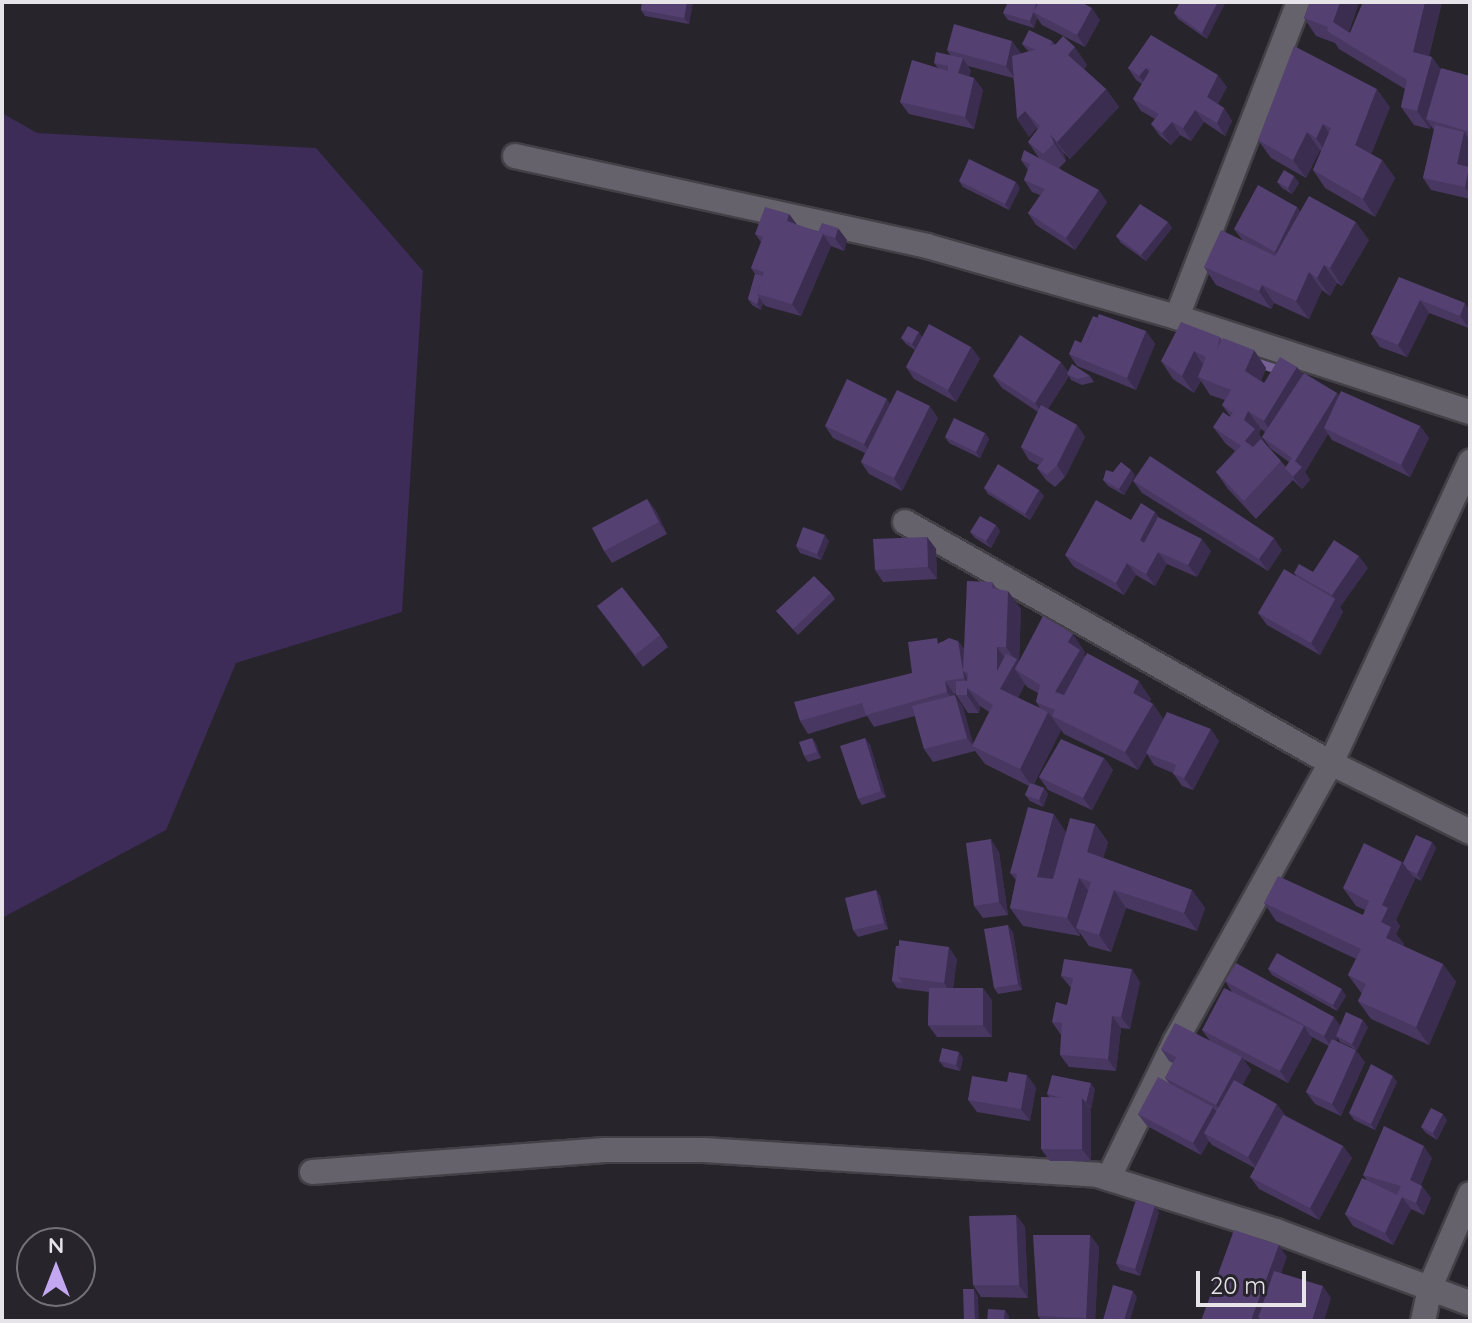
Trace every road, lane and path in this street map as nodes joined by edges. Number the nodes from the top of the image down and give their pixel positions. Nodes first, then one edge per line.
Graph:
1 (1299, 2) edge
2 (515, 156) dead end
3 (1177, 317) junction
4 (1470, 412) edge
5 (1470, 462) edge
6 (905, 522) dead end
7 (1331, 763) junction
8 (1470, 832) edge
9 (312, 1172) dead end
10 (1109, 1177) junction
11 (1470, 1194) edge
12 (1430, 1287) junction
13 (1470, 1303) edge
14 (1423, 1321) edge

1 - 3 street
2 - 3 street
3 - 4 street
5 - 7 street
6 - 7 street
7 - 8 street
7 - 10 street
9 - 10 street
10 - 12 street
11 - 12 street
12 - 13 street
12 - 14 street

